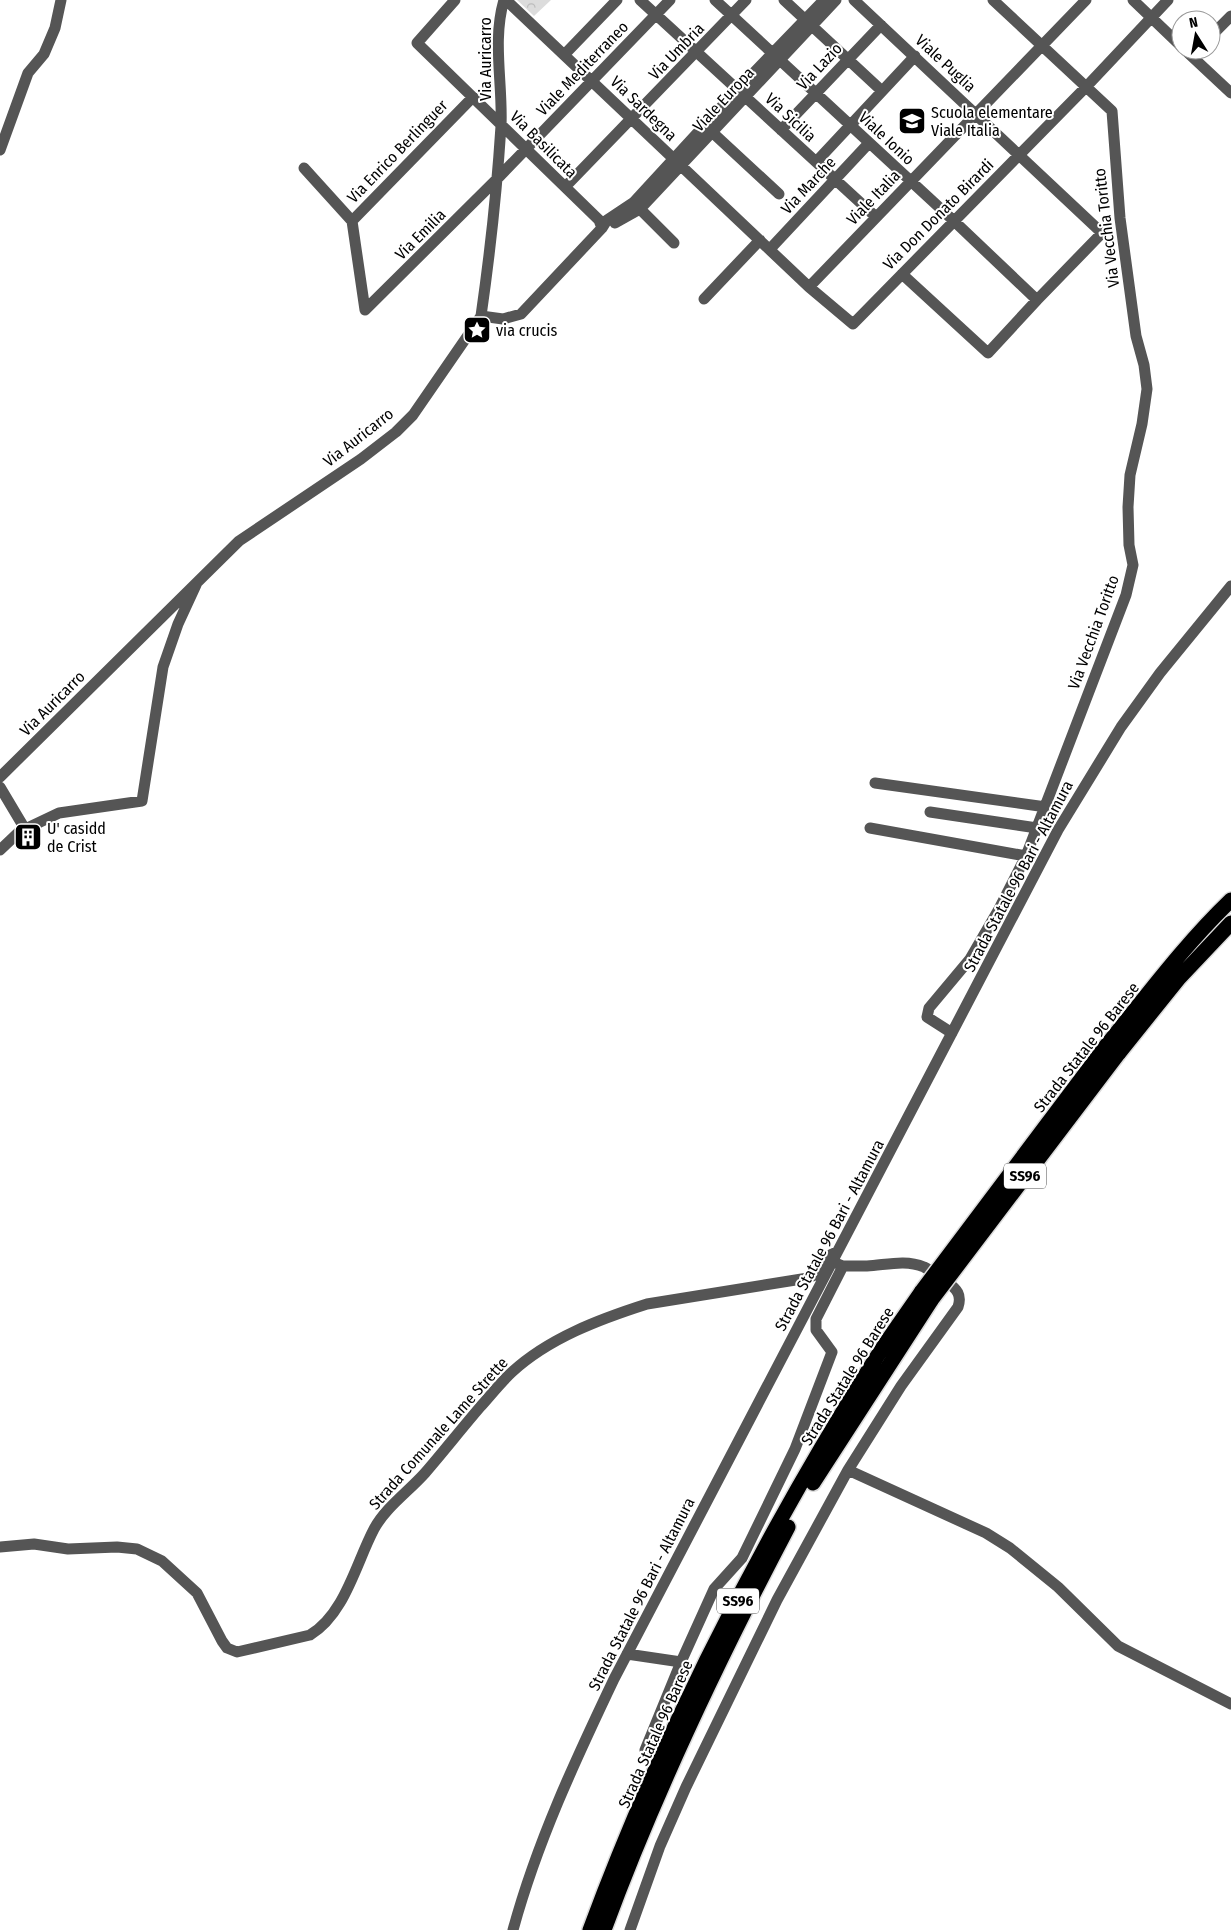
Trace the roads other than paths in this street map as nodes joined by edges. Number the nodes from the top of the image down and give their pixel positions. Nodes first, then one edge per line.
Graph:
1 (61, 0) edge
2 (456, 0) edge
3 (505, 0) edge
4 (617, 0) edge
5 (640, 0) edge
6 (670, 0) edge
7 (715, 0) edge
8 (746, 0) edge
9 (784, 0) edge
10 (824, 0) edge
11 (836, 0) edge
12 (854, 0) edge
13 (993, 0) edge
14 (1086, 0) edge
15 (1133, 0) edge
16 (1168, 0) edge
17 (656, 14) junction
18 (731, 16) junction
19 (1231, 16) edge
20 (1151, 17) junction
21 (809, 23) junction
22 (881, 25) junction
23 (1221, 26) edge
24 (1171, 36) edge
25 (1043, 46) junction
26 (697, 52) junction
27 (564, 55) junction
28 (915, 56) junction
29 (777, 57) junction
30 (848, 60) junction
31 (1200, 60) edge
32 (592, 81) junction
33 (1086, 87) junction
34 (882, 91) junction
35 (1231, 93) edge
36 (742, 94) junction
37 (816, 94) junction
38 (473, 97) junction
39 (976, 114) junction
40 (632, 119) junction
41 (501, 124) junction
42 (850, 125) junction
43 (781, 130) junction
44 (713, 133) junction
45 (869, 143) junction
46 (0, 150) edge
47 (526, 150) junction
48 (1019, 155) junction
49 (816, 162) junction
50 (677, 163) junction
51 (304, 168) dead end
52 (496, 180) junction
53 (835, 180) junction
54 (910, 181) junction
55 (565, 187) junction
56 (779, 194) dead end
57 (640, 209) junction
58 (876, 217) junction
59 (352, 221) junction
60 (954, 221) junction
61 (602, 228) junction
62 (760, 240) junction
63 (674, 243) dead end
64 (770, 249) junction
65 (902, 274) junction
66 (810, 287) junction
67 (704, 299) dead end
68 (1037, 300) junction
69 (480, 316) junction
70 (199, 579) junction
71 (1231, 586) edge
72 (0, 777) edge
73 (875, 783) dead end
74 (0, 787) edge
75 (1046, 806) junction
76 (930, 812) dead end
77 (870, 828) dead end
78 (1037, 828) junction
79 (24, 829) junction
80 (0, 850) edge
81 (1026, 856) junction
82 (1231, 900) edge
83 (1231, 923) edge
84 (952, 1033) junction
85 (1112, 1050) junction
86 (838, 1260) junction
87 (927, 1295) junction
88 (848, 1470) junction
89 (0, 1546) edge
90 (627, 1654) junction
91 (681, 1662) junction
92 (1231, 1704) edge
93 (645, 1750) dead end
94 (513, 1930) edge
95 (590, 1930) edge
96 (604, 1930) edge
97 (630, 1930) edge

1 - 46 street
2 - 38 street, Via Basilicata
3 - 27 street, Via Sardegna
3 - 41 street, Via Auricarro
4 - 27 street
5 - 17 street, Via Sicilia
6 - 17 street, Viale Mediterraneo
7 - 18 street, Viale Ionio
8 - 18 street, Via Umbria
9 - 21 street
10 - 21 street, Viale Europa
11 - 21 street, Viale Europa
12 - 22 street, Viale Puglia
13 - 25 street, Via Vecchia Toritto
14 - 25 street, Viale Italia
15 - 20 street
16 - 20 street, Via Don Donato Birardi
17 - 26 street, Via Sicilia
17 - 32 street, Viale Mediterraneo
18 - 26 street, Via Umbria
18 - 29 street, Viale Ionio
19 - 23 street
20 - 24 street
20 - 33 street, Via Don Donato Birardi
21 - 29 street, Viale Europa
21 - 30 street
22 - 28 street, Viale Puglia
22 - 30 street, Via Lazio
25 - 33 street, Via Vecchia Toritto
25 - 39 street, Viale Italia
26 - 36 street, Via Sicilia
26 - 40 street, Via Umbria
27 - 32 street, Via Sardegna
28 - 34 street
28 - 39 street, Viale Puglia
29 - 36 street, Viale Europa
29 - 37 street, Viale Ionio
30 - 34 street
30 - 37 street, Via Lazio
31 - 35 street
32 - 40 street, Via Sardegna
32 - 47 street, Viale Mediterraneo
33 - 48 street, Via Don Donato Birardi
33 - 75 street, Via Vecchia Toritto
34 - 42 street
36 - 43 street, Via Sicilia
36 - 44 street, Viale Europa
36 - 50 street, Viale Europa
37 - 42 street, Viale Ionio
37 - 43 street, Via Lazio
38 - 41 street, Via Basilicata
38 - 59 street, Via Enrico Berlinguer
39 - 48 street, Viale Puglia
39 - 54 street, Viale Italia
40 - 50 street, Via Sardegna
40 - 55 street, Via Umbria
41 - 47 street, Via Basilicata
41 - 52 street, Via Auricarro
42 - 45 street, Viale Ionio
42 - 49 street
43 - 49 street, Via Sicilia
44 - 50 street, Viale Europa
44 - 56 street
45 - 53 street, Via Marche
45 - 54 street, Viale Ionio
47 - 52 street, Viale Mediterraneo
47 - 55 street, Via Basilicata
48 - 60 street, Via Don Donato Birardi
48 - 68 street, Viale Puglia
49 - 53 street, Via Sicilia
50 - 57 street, Viale Europa
50 - 61 street, Viale Europa
50 - 62 street, Via Sardegna
51 - 59 street, Via Enrico Berlinguer
52 - 59 street, Via Emilia
52 - 69 street, Via Auricarro
53 - 58 street, Via Sicilia
53 - 64 street, Via Marche
54 - 58 street, Viale Italia
54 - 60 street, Viale Ionio
55 - 61 street, Via Basilicata
57 - 61 street, Viale Europa
57 - 63 street
58 - 66 street, Viale Italia
60 - 65 street, Via Don Donato Birardi
60 - 68 street, Viale Ionio
61 - 69 street, Viale Europa
62 - 64 street, Via Sardegna
62 - 67 street
64 - 66 street, Via Sardegna
65 - 66 street, Via Don Donato Birardi
65 - 68 street
69 - 70 street, Via Auricarro
70 - 72 street, Via Auricarro
70 - 79 street
71 - 84 street, Strada Statale 96 Bari - Altamura
73 - 75 street
74 - 79 street
75 - 78 street, Via Vecchia Toritto
76 - 78 street
77 - 81 street
78 - 81 street, Via Vecchia Toritto
79 - 80 street
81 - 84 street, Via Vecchia Toritto
82 - 85 highway, Strada Statale 96 Barese / SS96
83 - 85 highway, Strada Statale 96 Barese / SS96
84 - 86 street, Strada Statale 96 Bari - Altamura
85 - 87 highway, Strada Statale 96 Barese / SS96, bridge
86 - 88 street
86 - 89 street, Strada Comunale Lame Strette
86 - 90 street, Strada Statale 96 Bari - Altamura
86 - 91 street
87 - 95 highway, Strada Statale 96 Barese / SS96
87 - 96 highway, Strada Statale 96 Barese / SS96
88 - 92 street
88 - 97 street
90 - 91 street
90 - 94 street, Strada Statale 96 Bari - Altamura
91 - 93 street

